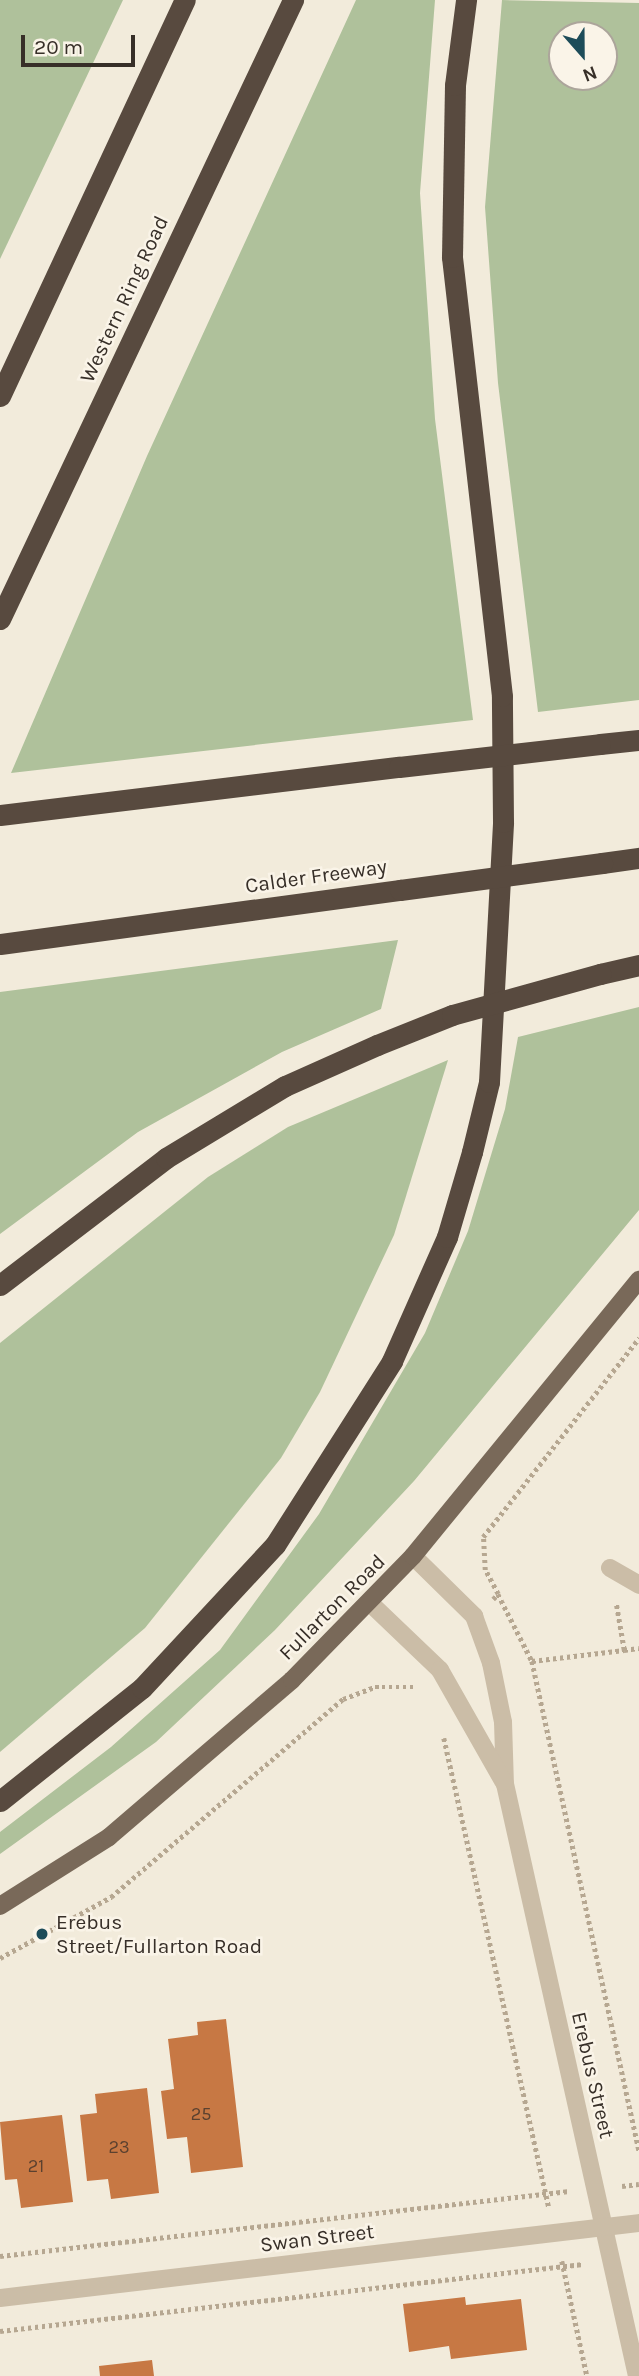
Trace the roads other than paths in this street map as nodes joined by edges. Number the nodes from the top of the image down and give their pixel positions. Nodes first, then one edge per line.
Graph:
1 (185, 0) edge
2 (293, 0) edge
3 (466, 0) edge
4 (0, 396) edge
5 (0, 620) edge
6 (639, 740) edge
7 (0, 815) edge
8 (639, 858) edge
9 (0, 944) edge
10 (639, 965) edge
11 (639, 1280) edge
12 (0, 1286) edge
13 (413, 1556) junction
14 (610, 1568) road end
15 (639, 1586) edge
16 (370, 1603) junction
17 (505, 1784) junction
18 (0, 1801) edge
19 (0, 1906) edge
20 (639, 2223) edge
21 (604, 2227) junction
22 (0, 2298) edge
23 (637, 2376) edge

1 - 4 highway
2 - 5 highway, Western Ring Road
3 - 18 highway
6 - 7 highway, bridge
8 - 9 highway, Calder Freeway, bridge
10 - 12 highway, bridge
11 - 13 main road, Fullarton Road
13 - 16 main road, Fullarton Road
13 - 17 street, Erebus Street
14 - 15 street
16 - 17 street, Erebus Street
16 - 19 main road, Fullarton Road
17 - 21 street, Erebus Street
20 - 21 street, Swan Street
21 - 22 street, Swan Street
21 - 23 street, Erebus Street

